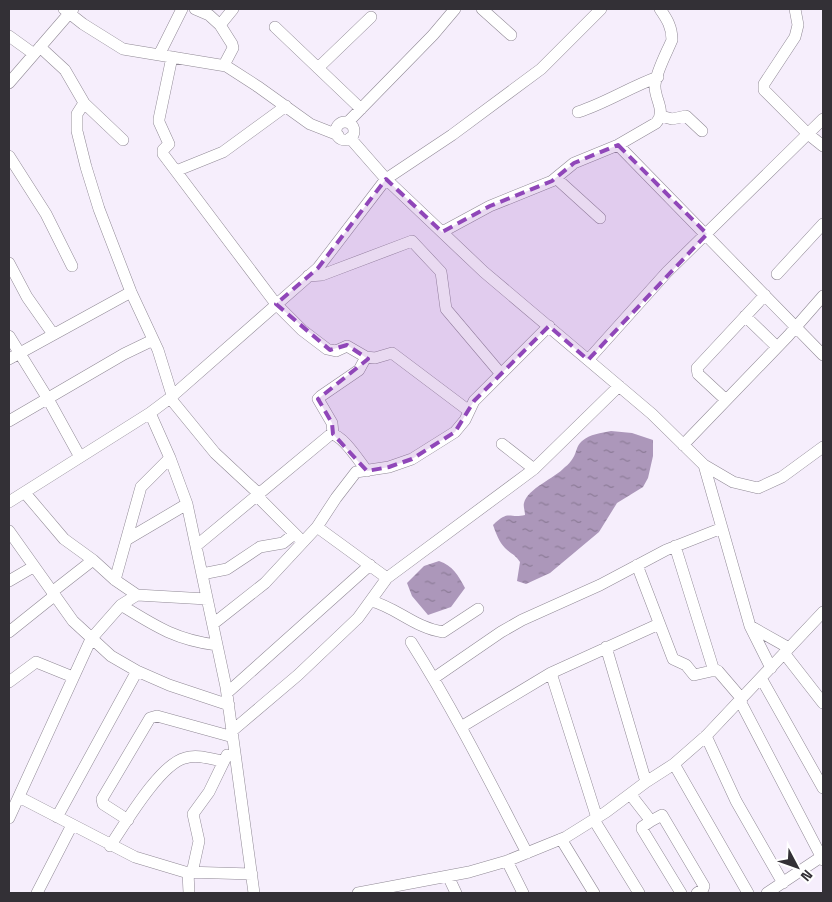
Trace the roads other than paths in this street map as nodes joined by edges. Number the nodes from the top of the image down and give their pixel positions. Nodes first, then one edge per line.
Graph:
1 (182, 9) edge
2 (195, 9) edge
3 (233, 9) edge
4 (455, 9) edge
5 (482, 9) edge
6 (601, 9) edge
7 (660, 9) edge
8 (795, 9) edge
9 (70, 10) edge
10 (371, 17) dead end
11 (220, 25) junction
12 (276, 26) dead end
13 (511, 34) dead end
14 (9, 36) edge
15 (37, 50) junction
16 (159, 55) junction
17 (172, 57) junction
18 (224, 65) junction
19 (318, 68) junction
20 (658, 77) junction
21 (9, 82) edge
22 (84, 103) junction
23 (286, 106) junction
24 (360, 109) junction
25 (578, 112) dead end
26 (661, 116) junction
27 (823, 119) edge
28 (348, 122) junction
29 (702, 131) dead end
30 (808, 134) junction
31 (338, 135) junction
32 (350, 138) junction
33 (123, 140) dead end
34 (618, 145) junction
35 (823, 146) edge
36 (9, 156) edge
37 (176, 171) junction
38 (386, 179) junction
39 (557, 179) junction
40 (600, 218) dead end
41 (823, 224) edge
42 (442, 232) junction
43 (706, 234) junction
44 (9, 263) edge
45 (72, 266) dead end
46 (777, 274) dead end
47 (308, 276) junction
48 (131, 292) junction
49 (766, 295) junction
50 (823, 296) edge
51 (276, 304) junction
52 (745, 316) junction
53 (549, 326) junction
54 (796, 327) junction
55 (53, 334) junction
56 (9, 336) edge
57 (153, 340) junction
58 (777, 347) junction
59 (823, 355) edge
60 (14, 356) edge
61 (366, 357) junction
62 (588, 360) junction
63 (501, 374) junction
64 (619, 386) junction
65 (171, 397) junction
66 (48, 399) junction
67 (726, 400) junction
68 (469, 411) junction
69 (150, 413) junction
70 (9, 421) edge
71 (333, 434) junction
72 (502, 444) dead end
73 (683, 445) junction
74 (823, 447) edge
75 (80, 456) junction
76 (170, 458) junction
77 (704, 465) junction
78 (534, 469) junction
79 (367, 471) junction
80 (25, 493) junction
81 (257, 494) junction
82 (9, 502) edge
83 (187, 504) junction
84 (317, 527) junction
85 (722, 528) junction
86 (9, 531) edge
87 (298, 538) junction
88 (126, 540) junction
89 (196, 546) junction
90 (675, 546) junction
91 (93, 560) junction
92 (370, 565) junction
93 (637, 565) junction
94 (33, 567) junction
95 (202, 574) junction
96 (387, 578) junction
97 (115, 580) junction
98 (9, 581) edge
99 (53, 594) junction
100 (137, 595) junction
101 (207, 598) junction
102 (371, 601) junction
103 (121, 605) junction
104 (478, 609) dead end
105 (823, 612) edge
106 (213, 624) junction
107 (658, 624) junction
108 (750, 626) junction
109 (9, 632) edge
110 (91, 639) junction
111 (411, 642) dead end
112 (217, 644) junction
113 (606, 647) junction
114 (786, 651) junction
115 (771, 668) junction
116 (137, 671) junction
117 (714, 671) junction
118 (551, 673) junction
119 (73, 677) junction
120 (434, 678) junction
121 (761, 678) junction
122 (9, 682) edge
123 (227, 692) junction
124 (741, 700) junction
125 (823, 703) edge
126 (229, 704) junction
127 (461, 727) junction
128 (706, 736) junction
129 (233, 737) junction
130 (223, 761) junction
131 (674, 764) junction
132 (646, 782) junction
133 (823, 788) edge
134 (630, 794) junction
135 (19, 796) junction
136 (57, 817) junction
137 (9, 818) edge
138 (595, 819) junction
139 (128, 820) junction
140 (651, 821) junction
141 (72, 825) junction
142 (561, 839) junction
143 (110, 846) junction
144 (527, 853) junction
145 (822, 858) edge
146 (507, 861) junction
147 (190, 872) junction
148 (252, 874) junction
149 (448, 876) junction
150 (783, 883) junction
151 (37, 893) edge
152 (189, 893) edge
153 (254, 893) edge
154 (358, 893) edge
155 (456, 893) edge
156 (523, 893) edge
157 (594, 893) edge
158 (639, 893) edge
159 (680, 893) edge
160 (697, 893) edge
161 (748, 893) edge
162 (767, 893) edge

1 - 16 street
2 - 11 street
3 - 11 street
4 - 24 street
5 - 13 street
6 - 38 street
7 - 20 street
8 - 30 street
9 - 15 street
9 - 16 street
10 - 19 street
11 - 18 street
12 - 19 street
14 - 15 street
15 - 21 street
15 - 22 street
16 - 17 street
17 - 18 street
17 - 37 street
18 - 23 street
19 - 24 street
20 - 25 street
20 - 26 street
22 - 33 street
22 - 48 street
23 - 31 street
23 - 37 street
24 - 28 street
26 - 29 street
26 - 34 street
27 - 30 street
28 - 31 street
28 - 32 street
30 - 35 street
30 - 43 street
31 - 32 street
32 - 38 street
34 - 39 street
34 - 43 street
36 - 45 street
37 - 51 street
38 - 42 street
38 - 47 street
39 - 40 street
39 - 42 street
41 - 46 street
42 - 53 street
43 - 49 street
43 - 62 street
44 - 55 street
47 - 51 street
47 - 63 street
48 - 55 street
48 - 57 street
49 - 52 street
49 - 54 street
50 - 54 street
51 - 61 street
51 - 65 street
52 - 58 street
52 - 67 street
53 - 62 street
53 - 63 street
54 - 58 street
54 - 59 street
55 - 60 street
56 - 60 street
57 - 65 street
57 - 66 street
58 - 67 street
60 - 66 street
61 - 68 street
61 - 71 street
62 - 64 street
63 - 68 street
64 - 73 street
64 - 78 street
65 - 69 street
65 - 81 street
66 - 70 street
66 - 75 street
67 - 73 street
68 - 79 street
69 - 75 street
69 - 76 street
71 - 79 street
71 - 81 street
72 - 78 street
73 - 77 street
74 - 77 street
75 - 80 street
76 - 83 street
76 - 88 street
77 - 85 street
78 - 96 street
79 - 84 street
80 - 82 street
80 - 91 street
81 - 87 street
81 - 89 street
83 - 88 street
83 - 89 street
84 - 87 street
84 - 92 street
85 - 90 street
85 - 108 street
86 - 94 street
87 - 95 street
87 - 106 street
88 - 97 street
89 - 95 street
90 - 93 street
90 - 117 street
91 - 97 street
91 - 99 street
92 - 96 street
92 - 123 street
93 - 107 street
93 - 120 street
94 - 98 street
94 - 99 street
95 - 101 street
96 - 102 street
97 - 100 street
99 - 109 street
99 - 110 street
100 - 101 street
100 - 103 street
101 - 106 street
102 - 104 street
102 - 129 street
103 - 110 street
103 - 112 street
105 - 114 street
106 - 112 street
107 - 113 street
107 - 117 street
108 - 114 street
108 - 115 street
110 - 116 street
110 - 119 street
111 - 120 street
112 - 123 street
113 - 118 street
113 - 132 street
114 - 115 street
114 - 125 street
115 - 121 street
116 - 126 street
116 - 136 street
117 - 124 street
118 - 127 street
118 - 138 street
119 - 122 street
119 - 135 street
120 - 127 street
121 - 124 street
121 - 133 street
123 - 126 street
124 - 128 street
124 - 145 street
126 - 129 street
127 - 144 street
128 - 131 street
128 - 150 street
129 - 130 street
129 - 139 street
129 - 148 street
130 - 139 street
130 - 147 street
131 - 132 street
131 - 161 street
132 - 134 street
134 - 138 street
134 - 140 street
135 - 136 street
135 - 137 street
136 - 141 street
138 - 142 street
138 - 158 street
139 - 143 street
140 - 159 street
140 - 160 street
141 - 143 street
141 - 151 street
142 - 144 street
142 - 157 street
143 - 147 street
144 - 146 street
145 - 150 street
146 - 149 street
146 - 156 street
147 - 148 street
147 - 152 street
148 - 153 street
149 - 154 street
149 - 155 street
150 - 162 street

